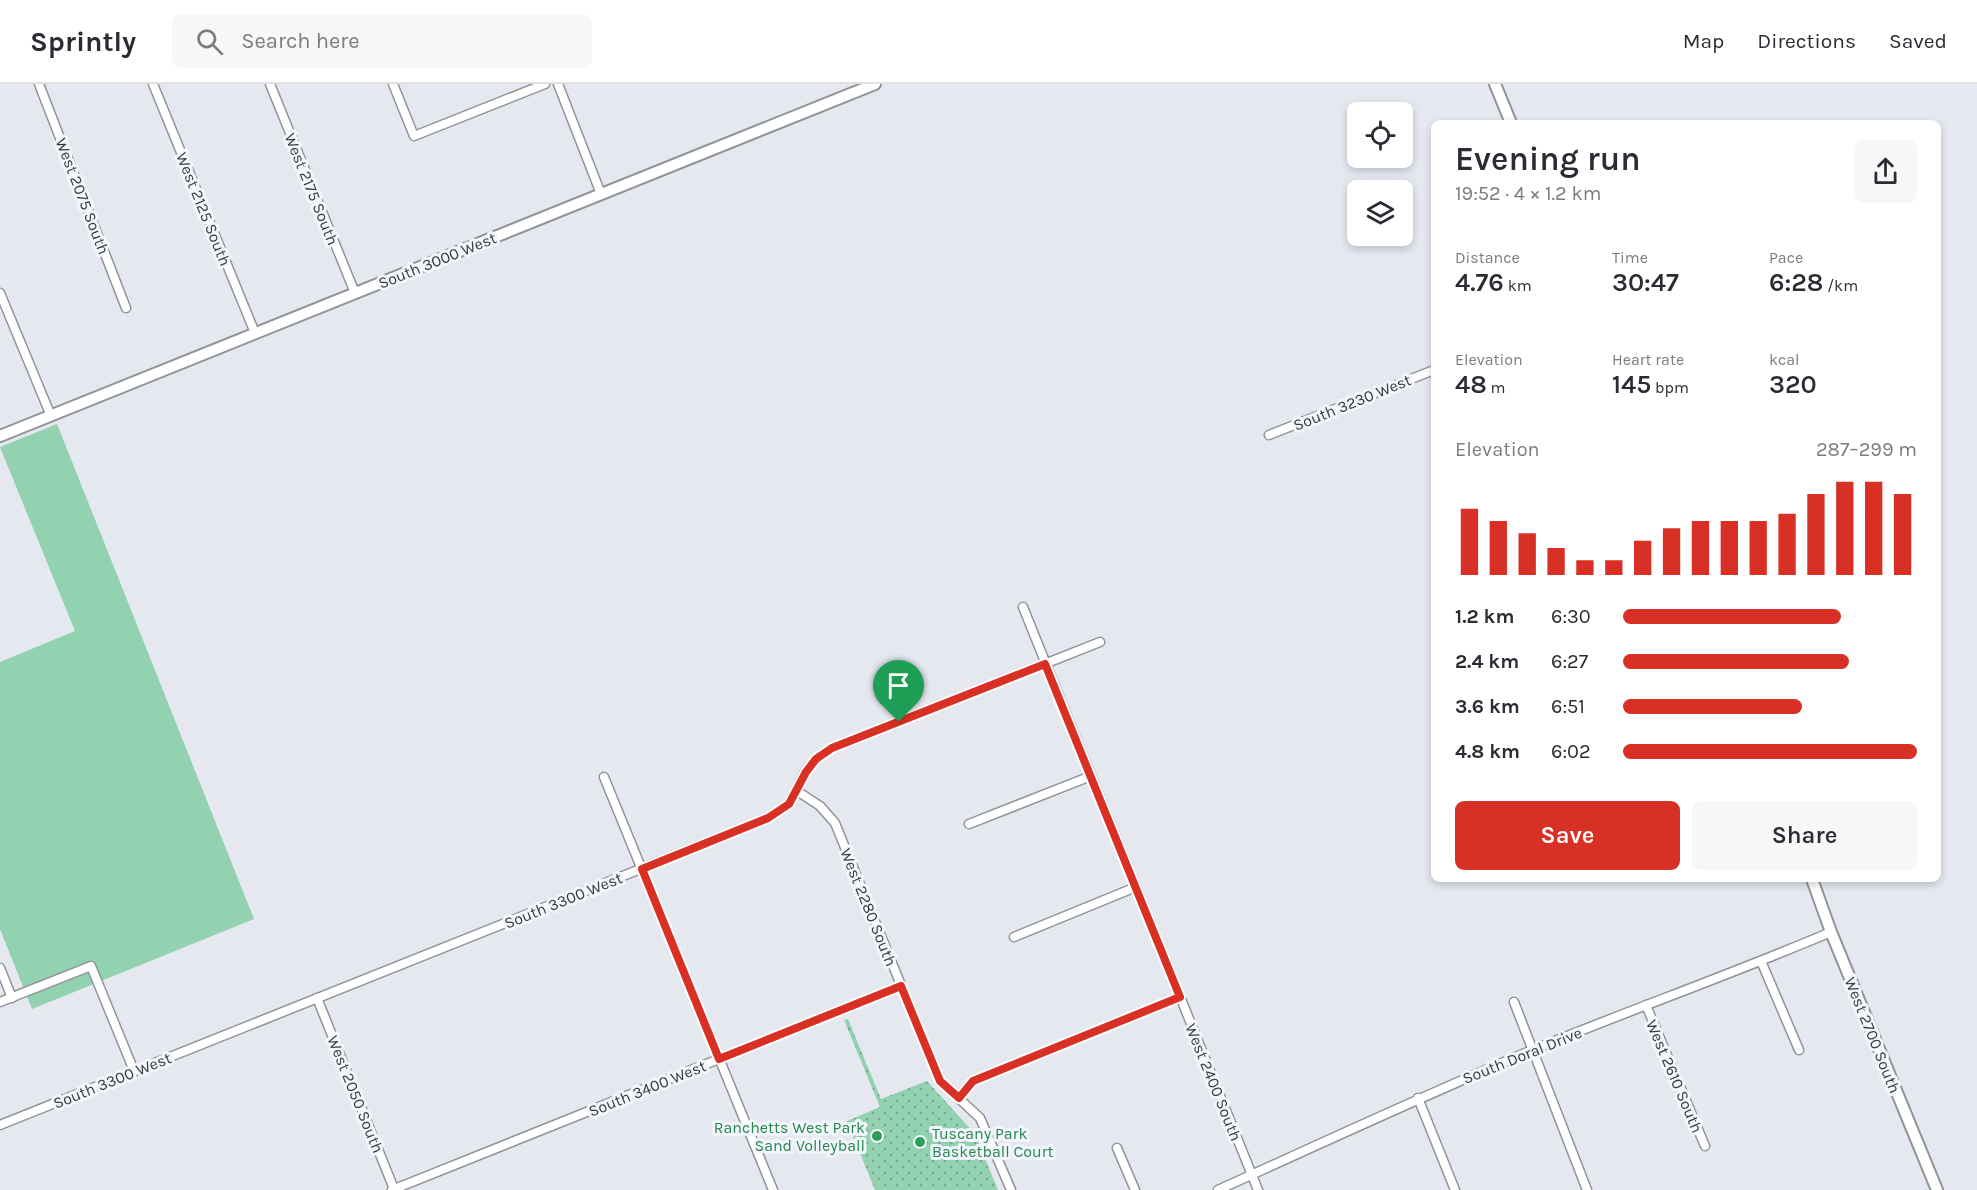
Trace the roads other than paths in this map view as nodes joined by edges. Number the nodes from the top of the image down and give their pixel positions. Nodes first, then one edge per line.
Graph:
1 (39, 84) edge
2 (153, 84) edge
3 (270, 84) edge
4 (393, 84) edge
5 (545, 84) edge
6 (558, 84) edge
7 (875, 84) edge
8 (1495, 84) edge
9 (1510, 120) edge
10 (601, 194) junction
11 (0, 293) edge
12 (355, 293) junction
13 (126, 308) dead end
14 (255, 333) junction
15 (1431, 371) edge
16 (51, 416) junction
17 (1269, 435) dead end
18 (0, 436) edge
19 (1023, 608) dead end
20 (1100, 642) dead end
21 (1045, 664) junction
22 (1090, 776) junction
23 (604, 777) dead end
24 (797, 791) junction
25 (969, 824) dead end
26 (642, 869) junction
27 (1813, 882) edge
28 (1136, 887) junction
29 (1831, 932) junction
30 (1014, 937) dead end
31 (1761, 961) junction
32 (0, 968) edge
33 (901, 986) junction
34 (1180, 997) junction
35 (12, 998) junction
36 (317, 998) junction
37 (0, 1002) edge
38 (1514, 1002) dead end
39 (1646, 1005) junction
40 (1533, 1050) junction
41 (1799, 1050) dead end
42 (719, 1059) junction
43 (134, 1071) junction
44 (959, 1098) junction
45 (1418, 1098) junction
46 (0, 1125) edge
47 (1705, 1146) dead end
48 (1117, 1148) dead end
49 (1251, 1175) junction
50 (393, 1190) edge
51 (772, 1190) edge
52 (1011, 1190) edge
53 (1135, 1190) edge
54 (1218, 1190) edge
55 (1258, 1190) edge
56 (1455, 1190) edge
57 (1587, 1190) edge
58 (1937, 1190) edge

1 - 13 street, West 2075 South
2 - 14 street, West 2125 South
3 - 12 street, West 2175 South
4 - 5 street
6 - 10 street
7 - 10 street, South 3000 West
8 - 9 street
10 - 12 street, South 3000 West
11 - 16 street
12 - 14 street, South 3000 West
14 - 16 street, South 3000 West
15 - 17 street, South 3230 West
16 - 18 street, South 3000 West
19 - 21 street, West 2400 South
20 - 21 street, South 3300 West
21 - 22 street, West 2400 South
21 - 24 street, South 3300 West
22 - 25 street
22 - 28 street, West 2400 South
23 - 26 street
24 - 26 street, South 3300 West
24 - 33 street, West 2280 South
26 - 36 street, South 3300 West
26 - 42 street
27 - 29 street, West 2700 South
28 - 30 street
28 - 34 street, West 2400 South
29 - 31 street, South Doral Drive
29 - 58 street, West 2700 South
31 - 39 street, South Doral Drive
31 - 41 street
32 - 35 street
33 - 42 street, South 3400 West
33 - 44 street, West 2280 South
34 - 44 street
34 - 49 street, West 2400 South
35 - 37 street
35 - 43 street
36 - 43 street, South 3300 West
36 - 50 street, West 2050 South
38 - 40 street
39 - 40 street, South Doral Drive
39 - 47 street, West 2610 South
40 - 45 street, South Doral Drive
40 - 57 street
42 - 50 street, South 3400 West
42 - 51 street
43 - 46 street, South 3300 West
44 - 52 street, West 2280 South
45 - 49 street, South Doral Drive
45 - 56 street
48 - 53 street
49 - 54 street, South Doral Drive
49 - 55 street, West 2400 South

